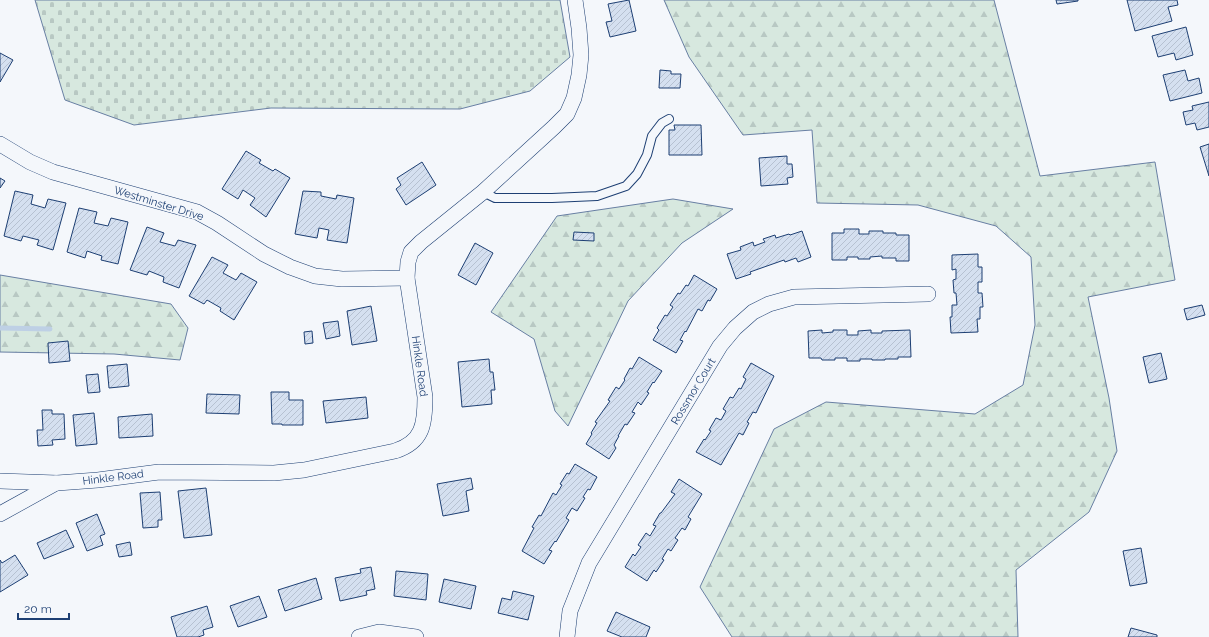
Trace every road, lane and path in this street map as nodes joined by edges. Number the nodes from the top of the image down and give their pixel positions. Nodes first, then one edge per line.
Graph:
1 (575, 0) edge
2 (669, 119) dead end
3 (0, 144) edge
4 (483, 192) junction
5 (407, 278) junction
6 (928, 294) dead end
7 (0, 481) edge
8 (57, 483) junction
9 (0, 514) edge
10 (359, 637) edge
11 (416, 637) edge
12 (567, 637) edge

1 - 4 street, Hinkle Road
2 - 4 lane
3 - 5 street, Westminster Drive
4 - 5 street, Hinkle Road
5 - 8 street, Hinkle Road
6 - 12 street, Rossmor Court
7 - 8 street, Hinkle Road
8 - 9 street
10 - 11 street

